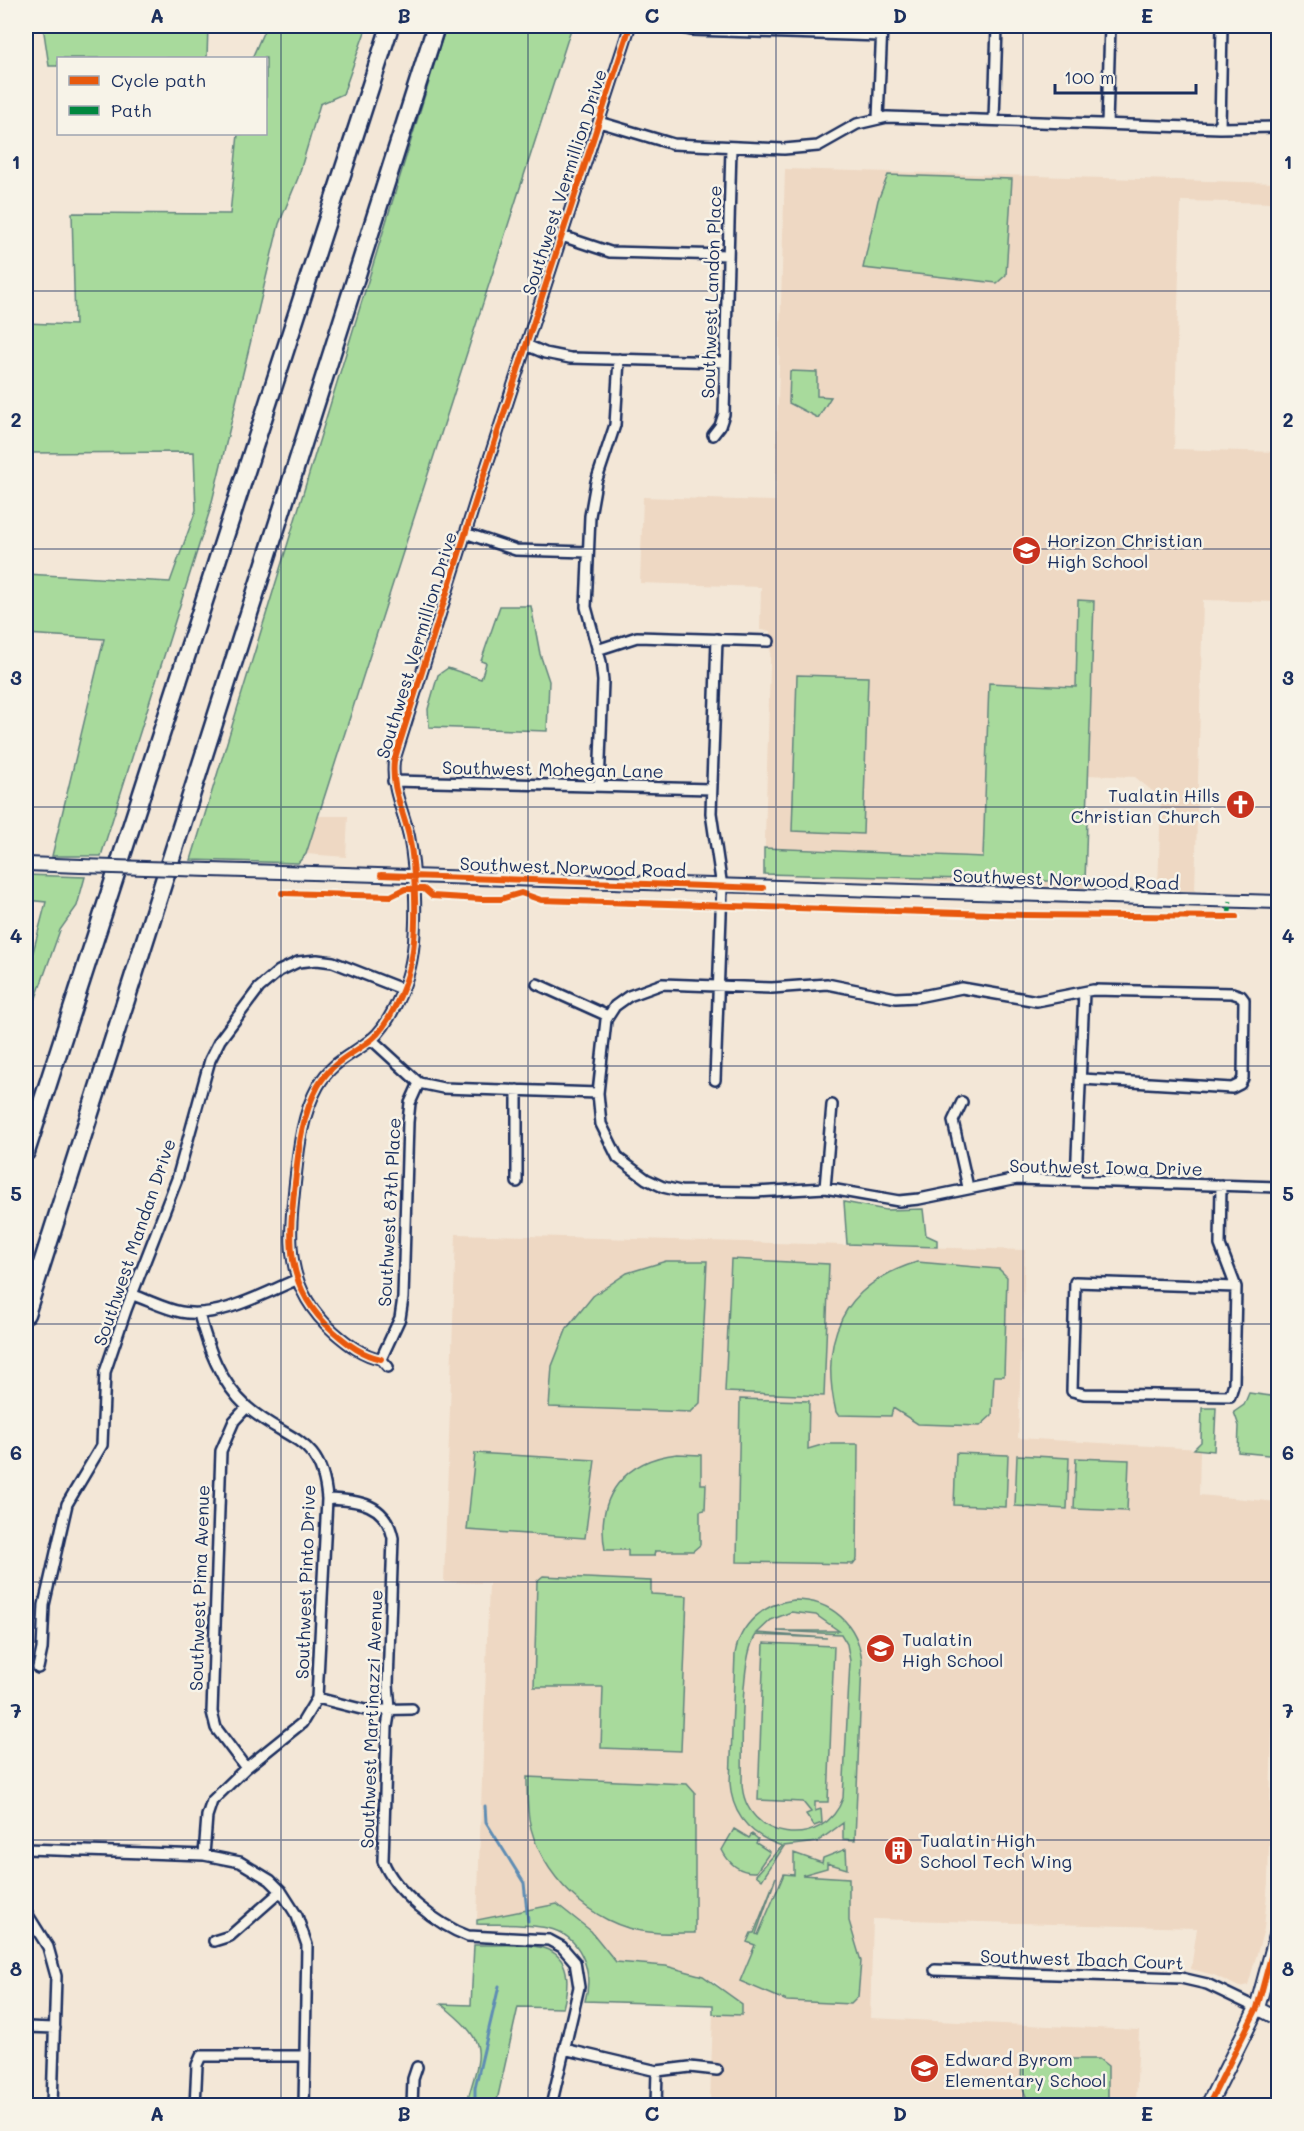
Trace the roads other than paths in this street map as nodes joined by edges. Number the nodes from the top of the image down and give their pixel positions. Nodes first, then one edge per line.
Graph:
1 (390, 26) edge
2 (436, 26) edge
3 (630, 26) edge
4 (672, 26) edge
5 (997, 26) edge
6 (1110, 26) edge
7 (1222, 26) edge
8 (881, 31) edge
9 (878, 118) junction
10 (994, 120) junction
11 (599, 122) junction
12 (1107, 124) junction
13 (1278, 127) edge
14 (1220, 128) junction
15 (731, 147) junction
16 (562, 236) junction
17 (728, 255) junction
18 (526, 345) junction
19 (619, 359) junction
20 (725, 362) junction
21 (713, 435) dead end
22 (465, 533) junction
23 (588, 552) junction
24 (717, 639) junction
25 (769, 641) dead end
26 (597, 650) junction
27 (393, 781) junction
28 (599, 786) junction
29 (711, 789) junction
30 (26, 864) edge
31 (414, 876) junction
32 (722, 886) junction
33 (1278, 902) edge
34 (537, 984) dead end
35 (719, 987) junction
36 (402, 989) junction
37 (1084, 992) junction
38 (608, 1016) junction
39 (371, 1039) junction
40 (1082, 1079) junction
41 (715, 1080) dead end
42 (419, 1083) junction
43 (517, 1090) junction
44 (598, 1093) junction
45 (963, 1102) dead end
46 (832, 1105) dead end
47 (26, 1152) edge
48 (1076, 1180) junction
49 (517, 1182) dead end
50 (1221, 1185) junction
51 (968, 1187) junction
52 (1278, 1187) edge
53 (825, 1188) junction
54 (296, 1280) junction
55 (1236, 1287) junction
56 (133, 1295) junction
57 (26, 1314) edge
58 (199, 1314) junction
59 (381, 1359) junction
60 (388, 1367) dead end
61 (247, 1407) junction
62 (327, 1499) junction
63 (38, 1668) dead end
64 (317, 1698) junction
65 (412, 1708) dead end
66 (390, 1709) junction
67 (246, 1768) junction
68 (26, 1849) edge
69 (204, 1855) junction
70 (281, 1891) junction
71 (26, 1912) edge
72 (1278, 1931) edge
73 (214, 1941) dead end
74 (935, 1970) dead end
75 (1257, 2008) junction
76 (1278, 2019) edge
77 (26, 2027) edge
78 (55, 2028) junction
79 (564, 2049) junction
80 (305, 2056) junction
81 (417, 2067) dead end
82 (717, 2070) dead end
83 (657, 2071) junction
84 (52, 2106) edge
85 (195, 2106) edge
86 (304, 2106) edge
87 (411, 2106) edge
88 (551, 2106) edge
89 (656, 2106) edge
90 (1208, 2106) edge

1 - 47 highway
2 - 57 highway
3 - 11 street, Southwest Vermillion Drive
4 - 8 street
5 - 10 street
6 - 12 street
7 - 14 street
8 - 9 street
9 - 10 street
9 - 15 street
10 - 12 street
11 - 15 street
11 - 16 street, Southwest Vermillion Drive
12 - 14 street
13 - 14 street
15 - 17 street, Southwest Landon Place
16 - 17 street
16 - 18 street, Southwest Vermillion Drive
17 - 20 street, Southwest Landon Place
18 - 19 street
18 - 22 street, Southwest Vermillion Drive
19 - 20 street
19 - 23 street
20 - 21 street, Southwest Landon Place
22 - 23 street
22 - 27 street, Southwest Vermillion Drive
23 - 26 street
24 - 25 street
24 - 26 street
24 - 29 street
26 - 28 street
27 - 28 street, Southwest Mohegan Lane
27 - 31 street, Southwest Vermillion Drive
28 - 29 street, Southwest Mohegan Lane
29 - 32 street
30 - 31 street, Southwest Norwood Road, bridge
31 - 32 street, Southwest Norwood Road
31 - 36 street, Southwest Vermillion Drive
32 - 33 street, Southwest Norwood Road
32 - 35 street
34 - 38 street
35 - 37 street
35 - 38 street
35 - 41 street
36 - 39 street, Southwest Vermillion Drive
36 - 56 street, Southwest Mandan Drive
37 - 40 street
37 - 40 street
38 - 44 street, Southwest Iowa Drive
39 - 42 street
39 - 54 street, Southwest Vermillion Drive
40 - 48 street
42 - 43 street
42 - 59 street, Southwest 87th Place
43 - 44 street
43 - 49 street
44 - 53 street, Southwest Iowa Drive
45 - 51 street
46 - 53 street
48 - 50 street, Southwest Iowa Drive
48 - 51 street, Southwest Iowa Drive
50 - 52 street, Southwest Iowa Drive
50 - 55 street
51 - 53 street, Southwest Iowa Drive
54 - 58 street
54 - 59 street, Southwest Vermillion Drive
55 - 55 street
56 - 58 street
56 - 63 street, Southwest Mandan Drive
58 - 61 street, Southwest Pinto Drive
59 - 60 street
61 - 62 street, Southwest Pinto Drive
61 - 67 street, Southwest Pima Avenue
62 - 64 street, Southwest Pinto Drive
62 - 66 street, Southwest Martinazzi Avenue
64 - 66 street
64 - 67 street, Southwest Pinto Drive
65 - 66 street
66 - 79 street, Southwest Martinazzi Avenue
67 - 69 street, Southwest Pinto Drive
68 - 69 street
69 - 70 street
70 - 73 street
70 - 80 street
71 - 78 street
72 - 75 main road
74 - 75 street, Southwest Ibach Court
75 - 76 street
75 - 90 main road
77 - 78 street
78 - 84 street
79 - 83 street
79 - 88 street, Southwest Martinazzi Avenue
80 - 85 street
80 - 86 street
81 - 87 street
82 - 83 street
83 - 89 street

